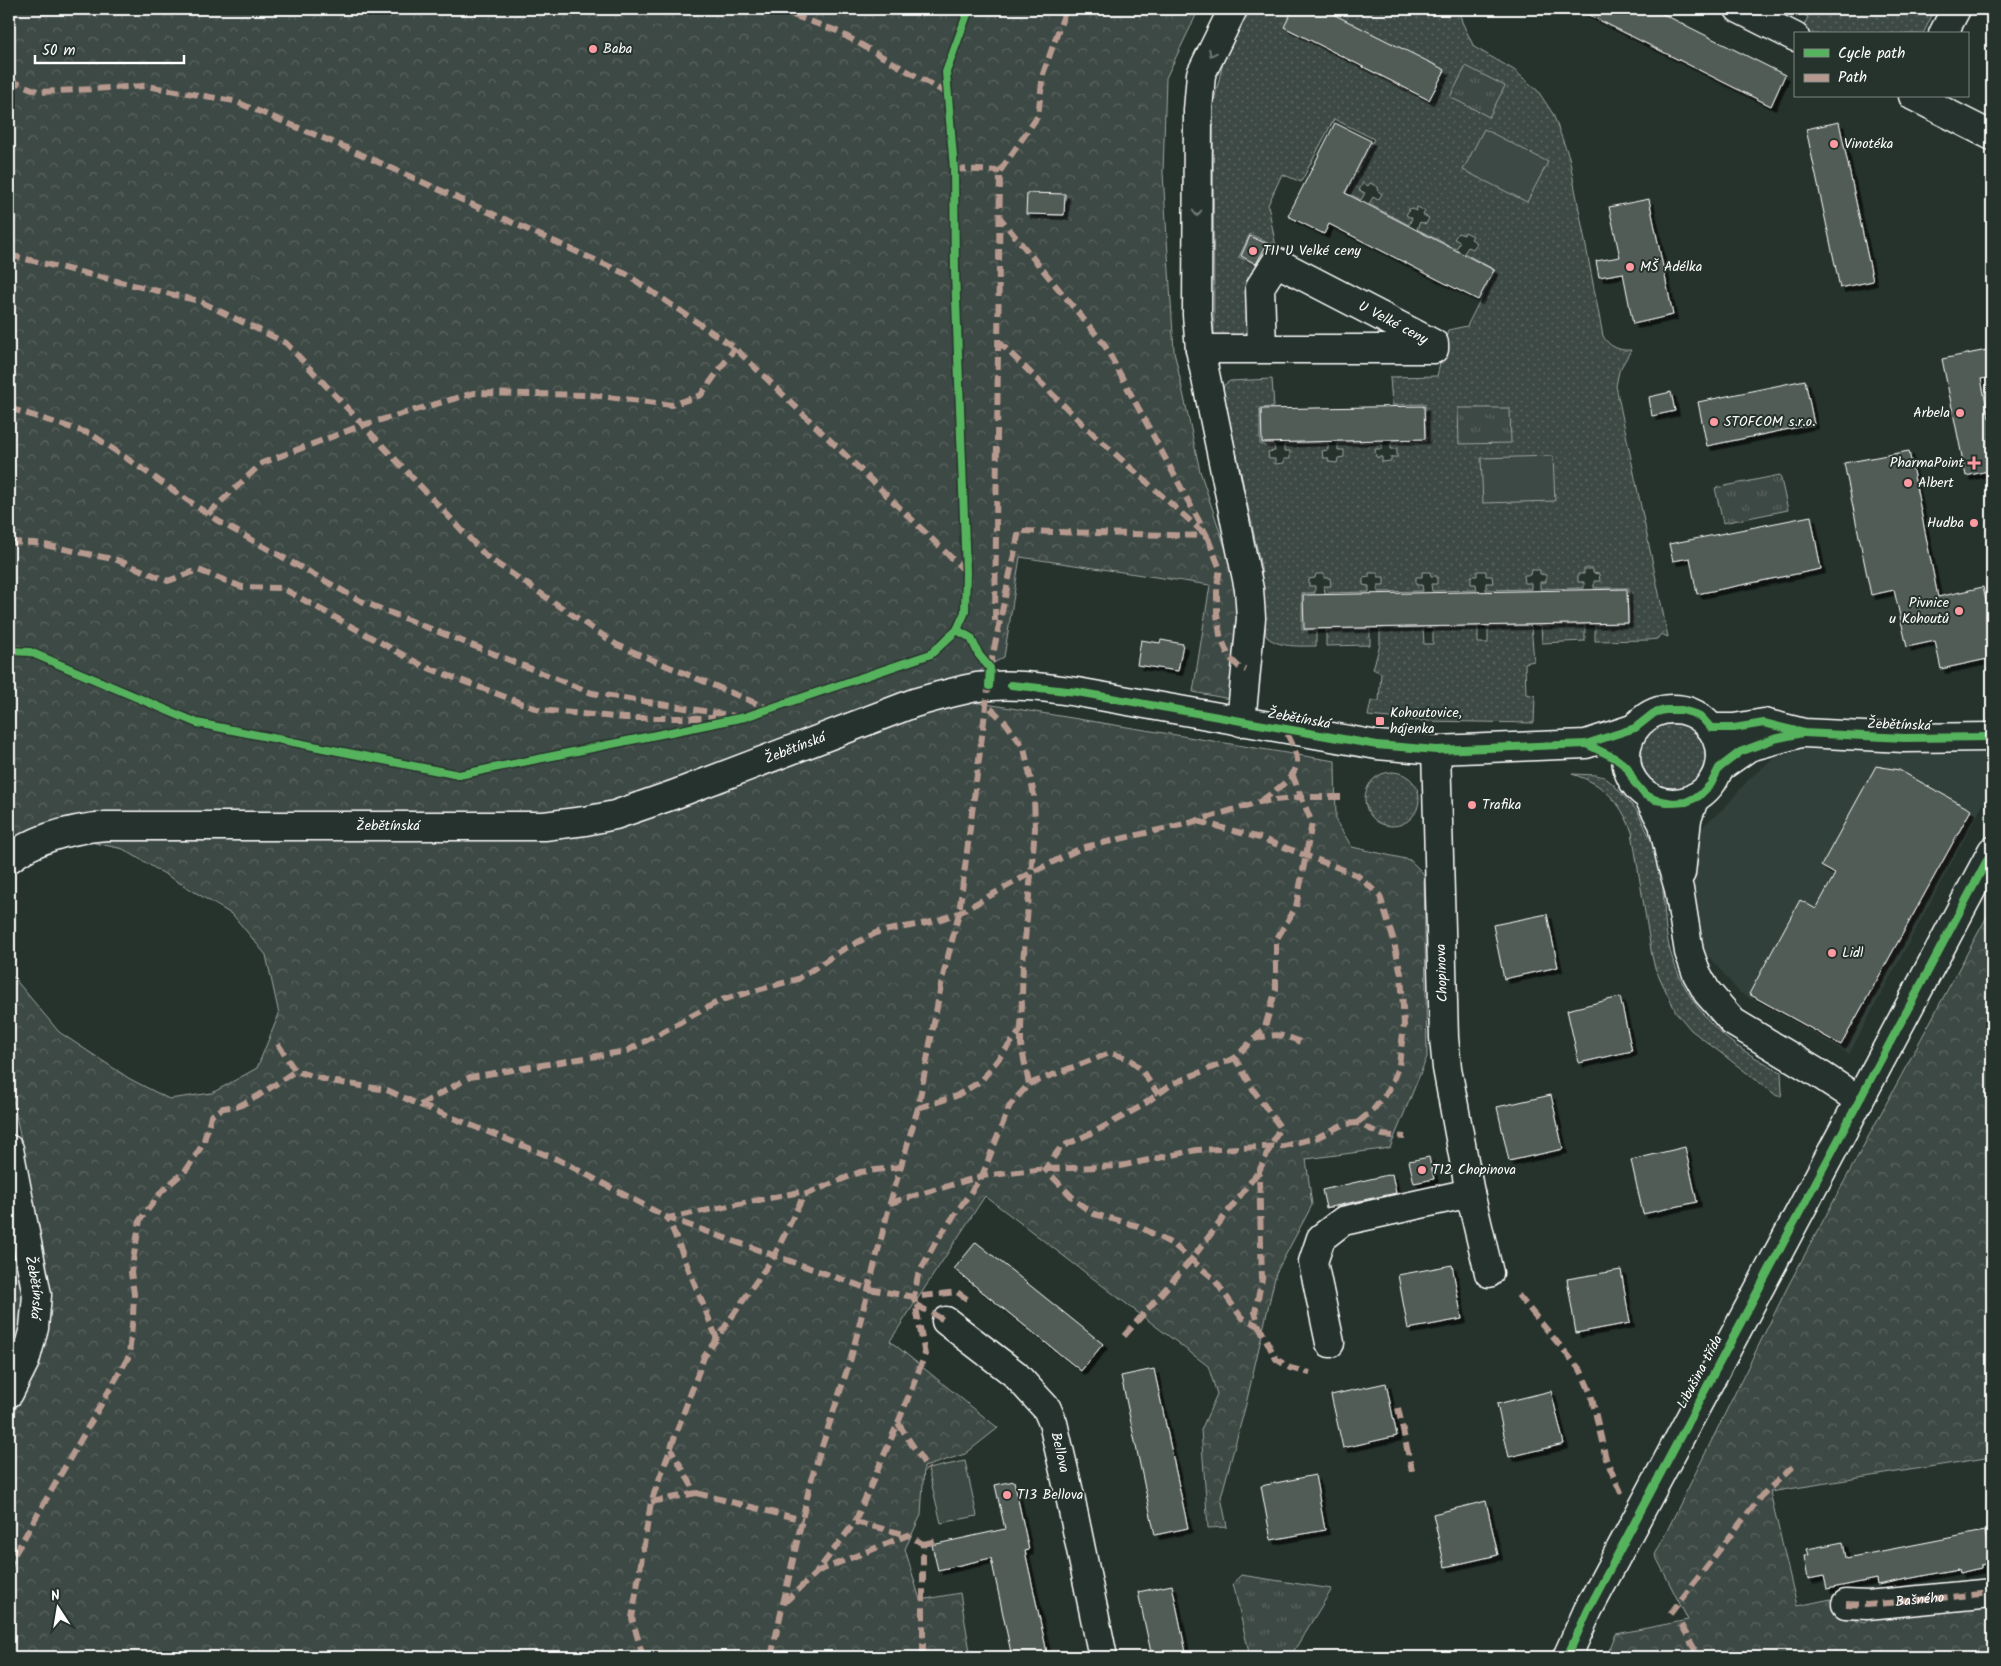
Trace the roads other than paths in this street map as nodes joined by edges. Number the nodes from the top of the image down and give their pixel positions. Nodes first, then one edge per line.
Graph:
1 (1233, 9) edge
2 (1739, 9) edge
3 (1956, 9) edge
4 (1944, 32) edge
5 (1794, 36) edge
6 (1917, 98) edge
7 (1992, 136) edge
8 (1200, 349) junction
9 (1262, 349) junction
10 (1241, 722) junction
11 (1635, 728) junction
12 (1711, 728) junction
13 (1804, 733) junction
14 (1992, 737) edge
15 (1586, 744) junction
16 (1436, 750) junction
17 (1627, 767) junction
18 (1719, 768) junction
19 (1648, 796) junction
20 (1695, 797) junction
21 (1992, 851) edge
22 (9, 859) edge
23 (1679, 889) junction
24 (1859, 1100) junction
25 (9, 1149) edge
26 (1470, 1193) junction
27 (1488, 1273) dead end
28 (946, 1321) dead end
29 (1330, 1343) dead end
30 (9, 1393) edge
31 (1992, 1593) edge
32 (1846, 1604) dead end
33 (1103, 1657) edge
34 (1567, 1657) edge

1 -> 8 street
2 - 5 street
3 - 4 street
6 - 7 street
8 - 9 street, U Velké ceny
8 - 10 street
9 - 9 street, U Velké ceny
10 - 16 street, Žebětínská
10 - 22 street, Žebětínská
11 - 12 street
11 - 15 street, Žebětínská
11 - 17 street
12 - 13 street, Žebětínská
12 - 18 street
13 - 14 street, Žebětínská
13 - 18 street, Žebětínská
15 - 16 street, Žebětínská
15 - 17 street, Žebětínská
16 - 26 street, Chopinova
17 - 19 street
18 - 20 street
19 - 20 street
19 - 23 street
20 - 23 street
21 - 24 street, Libušina třída
23 - 24 street
24 - 34 street, Libušina třída
25 - 30 street, Žebětínská
26 - 27 street, Chopinova
26 - 29 street
28 - 33 street, Bellova
31 - 32 street, Bašného

